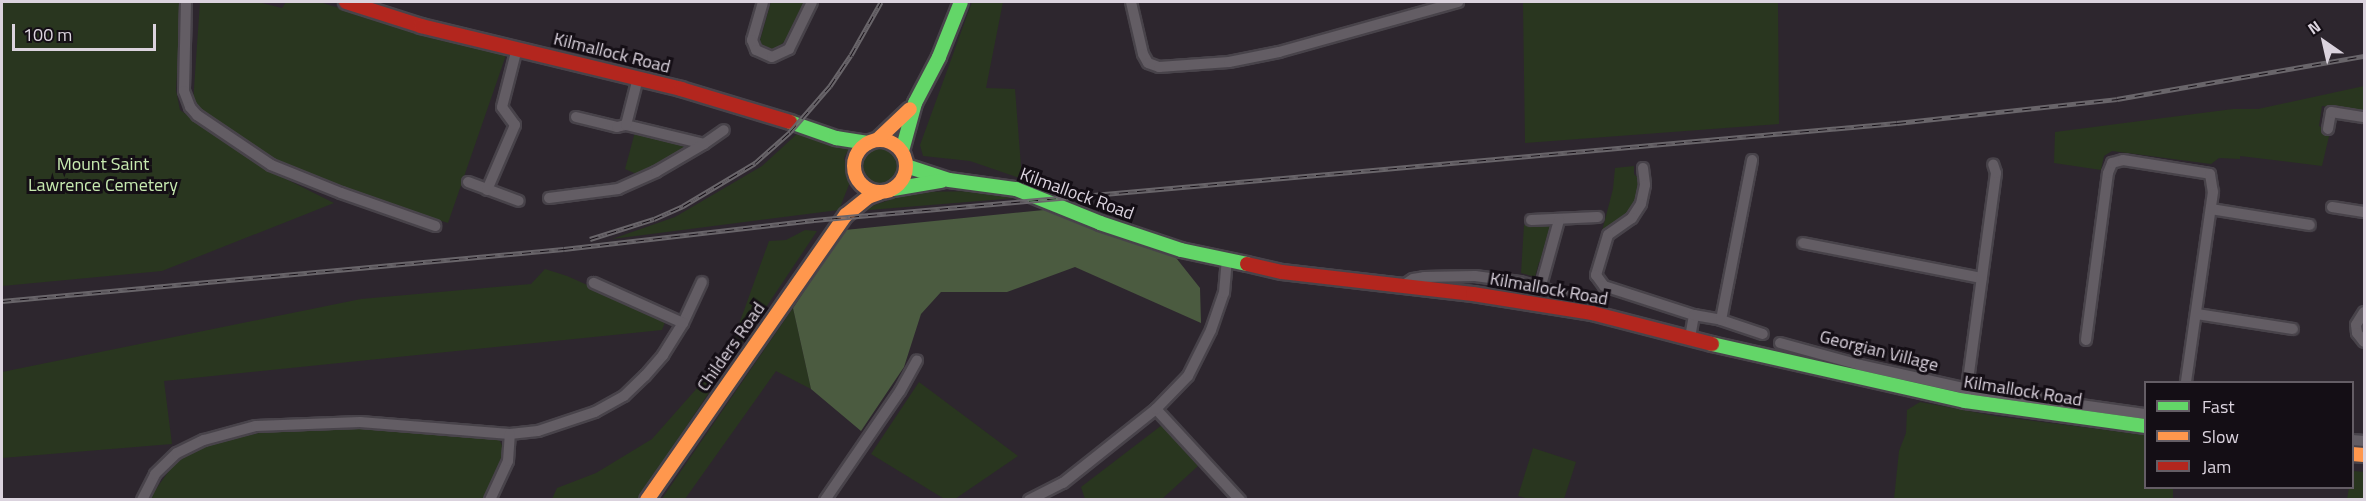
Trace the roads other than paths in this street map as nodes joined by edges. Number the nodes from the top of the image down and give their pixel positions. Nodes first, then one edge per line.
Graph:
1 (186, 2) edge
2 (346, 2) edge
3 (763, 2) edge
4 (812, 2) edge
5 (961, 2) edge
6 (1131, 2) edge
7 (1458, 2) edge
8 (517, 48) junction
9 (638, 78) junction
10 (915, 103) junction
11 (576, 117) dead end
12 (2364, 117) edge
13 (626, 125) junction
14 (2328, 129) dead end
15 (724, 130) dead end
16 (873, 142) junction
17 (704, 144) junction
18 (902, 151) junction
19 (1752, 160) dead end
20 (1993, 164) dead end
21 (906, 166) junction
22 (1643, 168) dead end
23 (855, 176) junction
24 (950, 180) junction
25 (468, 182) dead end
26 (487, 190) junction
27 (885, 191) junction
28 (549, 198) dead end
29 (519, 201) dead end
30 (2332, 207) dead end
31 (2211, 209) junction
32 (2364, 212) edge
33 (846, 215) junction
34 (1598, 217) dead end
35 (1531, 220) dead end
36 (1559, 220) junction
37 (2310, 225) dead end
38 (435, 226) dead end
39 (1803, 243) dead end
40 (1227, 260) junction
41 (1475, 276) junction
42 (1982, 278) junction
43 (702, 282) dead end
44 (594, 283) dead end
45 (1401, 287) junction
46 (1540, 289) junction
47 (1473, 294) junction
48 (1574, 297) dead end
49 (2364, 312) edge
50 (2197, 314) junction
51 (1694, 315) junction
52 (1721, 320) junction
53 (683, 323) junction
54 (2293, 329) dead end
55 (1763, 334) dead end
56 (1690, 338) junction
57 (2086, 340) dead end
58 (2364, 342) edge
59 (1780, 343) dead end
60 (917, 360) dead end
61 (1859, 370) junction
62 (2186, 381) edge
63 (1966, 395) junction
64 (1155, 409) junction
65 (2064, 409) junction
66 (2144, 414) edge
67 (2144, 426) edge
68 (510, 434) junction
69 (142, 500) edge
70 (490, 500) edge
71 (647, 500) edge
72 (825, 500) edge
73 (1029, 500) edge
74 (1240, 500) edge

1 - 38 street
2 - 8 main road, Kilmallock Road
3 - 4 street
5 - 10 main road
6 - 7 street
8 - 9 main road, Kilmallock Road
8 - 26 street
9 - 13 street
9 - 16 main road, Kilmallock Road
10 - 16 main road
10 - 18 main road
11 - 13 street
12 - 14 street
13 - 17 street
15 - 17 street
16 - 18 main road
16 - 23 main road
17 - 28 street
18 - 21 main road
19 - 52 street
20 - 42 street
21 - 24 main road, Kilmallock Road
21 - 27 main road
22 - 51 street
23 - 27 main road
23 - 33 main road, Childers Road
24 - 27 main road, Kilmallock Road
24 - 40 main road, Kilmallock Road
25 - 26 street
26 - 29 street
27 - 33 main road, Childers Road
30 - 32 street
31 - 37 street
31 - 50 street
31 - 57 street
33 - 71 main road, Childers Road
34 - 36 street
35 - 36 street
36 - 46 street
39 - 42 street
40 - 45 main road, Kilmallock Road
40 - 64 street
41 - 45 street
41 - 46 street
41 - 47 street
42 - 63 street
43 - 53 street
44 - 53 street
45 - 47 main road, Kilmallock Road
46 - 48 street
47 - 56 main road, Kilmallock Road
49 - 58 street
50 - 54 street
50 - 62 street
51 - 52 street
51 - 56 street
52 - 55 street
53 - 68 street
56 - 61 main road, Kilmallock Road
59 - 61 street, Georgian Village
60 - 72 street
61 - 63 main road, Kilmallock Road
63 - 65 main road, Kilmallock Road
64 - 73 street
64 - 74 street
65 - 66 street
65 - 67 main road, Kilmallock Road
68 - 69 street
68 - 70 street

